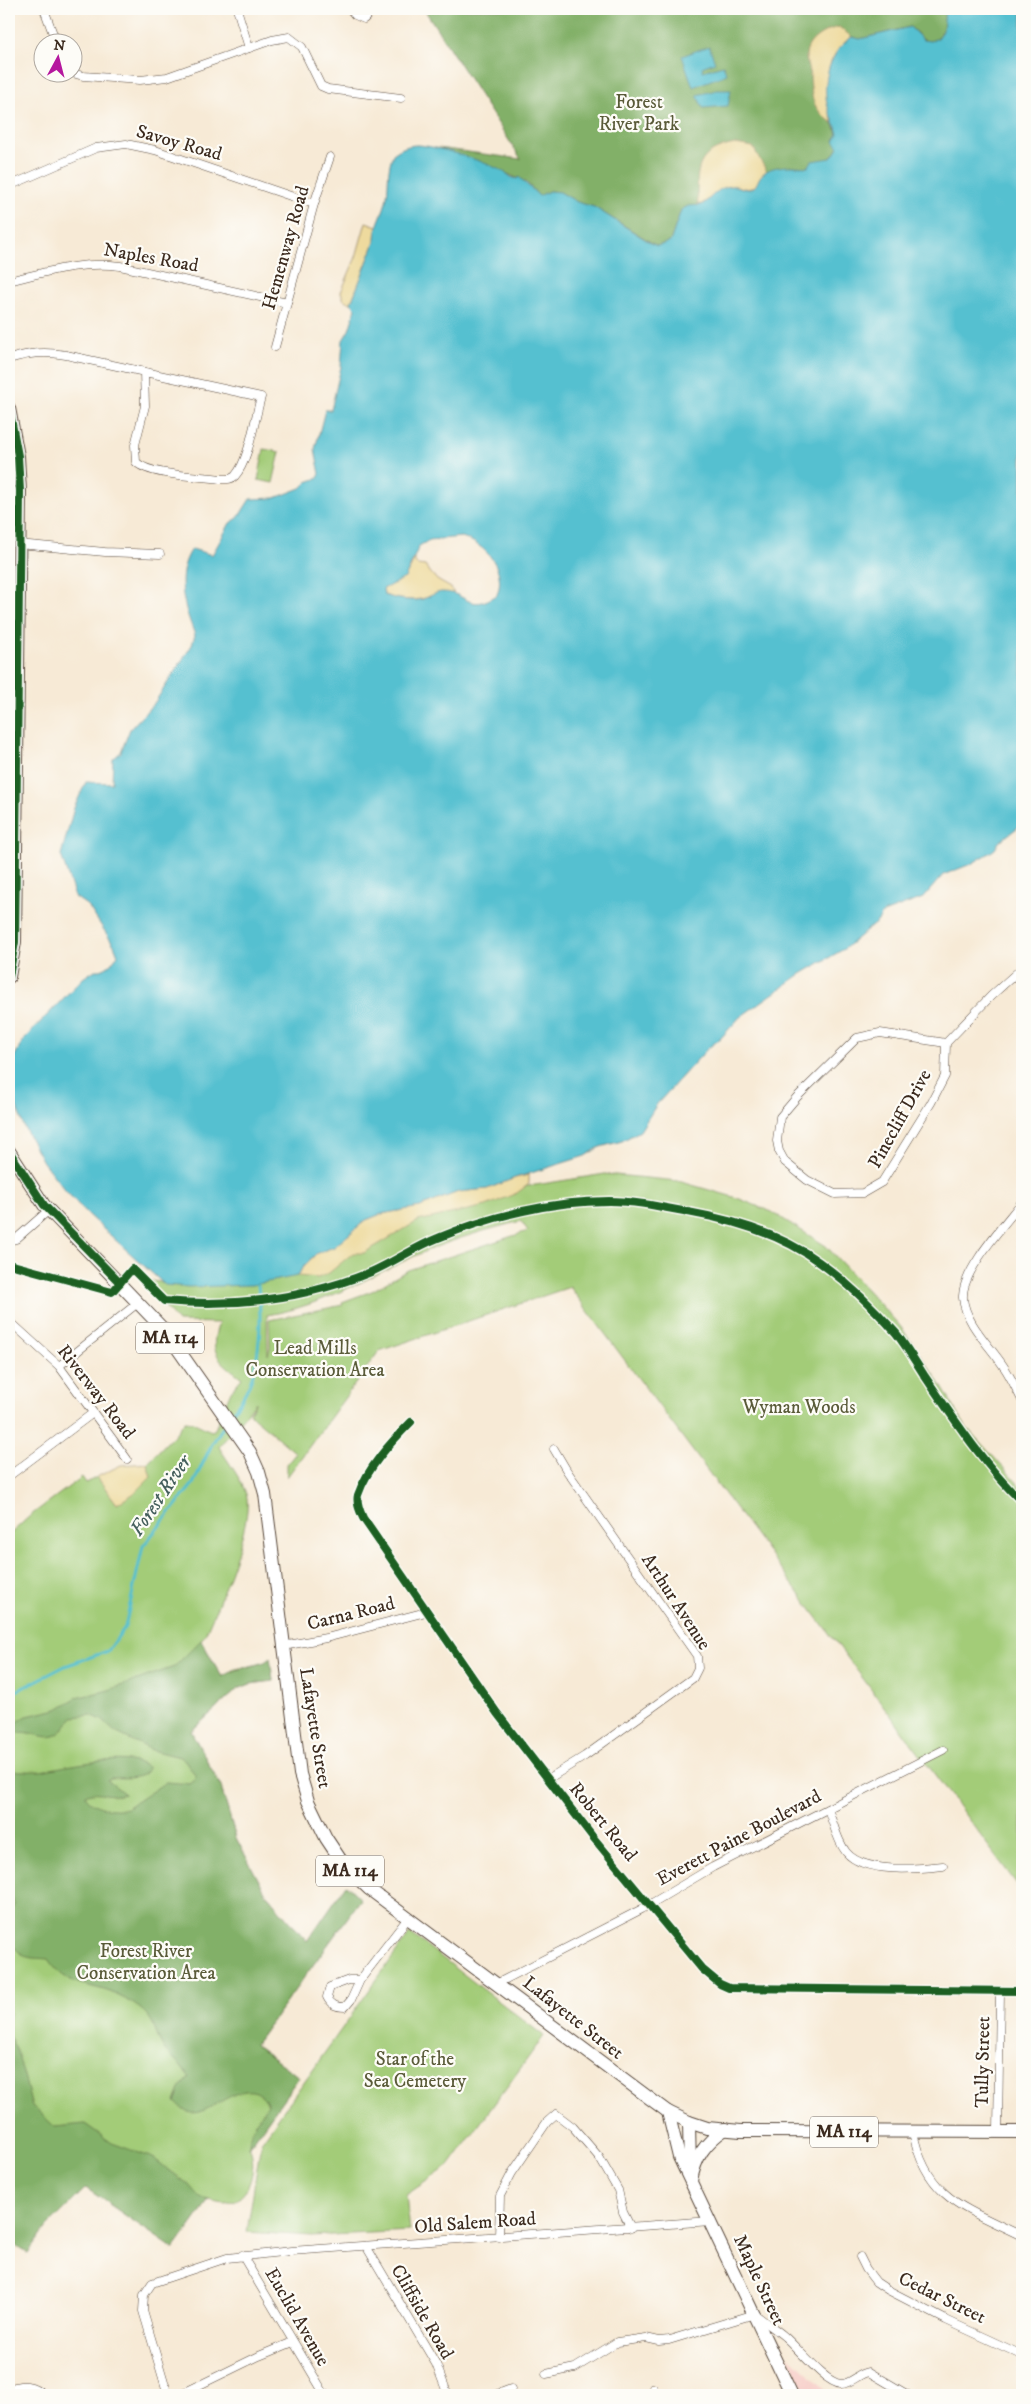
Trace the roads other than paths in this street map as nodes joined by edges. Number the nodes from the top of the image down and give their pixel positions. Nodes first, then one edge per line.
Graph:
1 (44, 9) edge
2 (237, 9) edge
3 (350, 9) edge
4 (363, 9) edge
5 (52, 32) edge
6 (249, 48) junction
7 (82, 76) edge
8 (401, 98) dead end
9 (330, 157) dead end
10 (9, 186) edge
11 (314, 204) junction
12 (9, 281) edge
13 (287, 303) junction
14 (275, 347) dead end
15 (9, 359) edge
16 (144, 372) junction
17 (9, 408) edge
18 (14, 470) edge
19 (18, 544) junction
20 (160, 554) dead end
21 (12, 841) edge
22 (1022, 968) edge
23 (9, 977) edge
24 (946, 1043) junction
25 (9, 1151) edge
26 (1022, 1202) edge
27 (49, 1210) junction
28 (9, 1241) edge
29 (139, 1302) junction
30 (9, 1332) edge
31 (59, 1366) junction
32 (1022, 1400) edge
33 (93, 1413) junction
34 (411, 1422) dead end
35 (554, 1449) dead end
36 (127, 1459) dead end
37 (9, 1476) edge
38 (426, 1612) junction
39 (283, 1646) junction
40 (943, 1750) dead end
41 (548, 1779) junction
42 (828, 1809) junction
43 (943, 1866) dead end
44 (649, 1904) junction
45 (408, 1918) junction
46 (360, 1980) junction
47 (498, 1983) junction
48 (1022, 1991) edge
49 (1000, 1992) junction
50 (668, 2112) junction
51 (689, 2122) junction
52 (725, 2129) junction
53 (913, 2132) junction
54 (998, 2132) junction
55 (1022, 2132) edge
56 (691, 2181) junction
57 (711, 2221) junction
58 (632, 2228) junction
59 (1022, 2236) edge
60 (499, 2237) junction
61 (366, 2246) junction
62 (242, 2255) junction
63 (860, 2257) dead end
64 (755, 2314) junction
65 (293, 2342) junction
66 (1022, 2355) edge
67 (546, 2374) dead end
68 (9, 2389) edge
69 (511, 2390) dead end
70 (43, 2395) edge
71 (168, 2395) edge
72 (179, 2395) edge
73 (325, 2395) edge
74 (448, 2395) edge
75 (495, 2395) edge
76 (792, 2395) edge
77 (908, 2395) edge

1 - 5 street
2 - 6 street
3 - 4 street
6 - 7 street
6 - 8 street
9 - 11 street, Hemenway Road
10 - 11 street, Savoy Road
11 - 13 street, Hemenway Road
12 - 13 street, Naples Road
13 - 14 street, Hemenway Road
15 - 16 street
16 - 16 street
17 - 18 main road
18 - 19 main road
19 - 20 street
19 - 21 main road
21 - 23 main road
22 - 24 street
24 - 24 street, Pinecliff Drive
25 - 27 main road, Lafayette Street / MA 114
26 - 32 street
27 - 28 street
27 - 29 main road, Lafayette Street / MA 114
29 - 31 street
29 - 39 main road, Lafayette Street / MA 114
30 - 31 street, Riverway Road
31 - 33 street, Riverway Road
33 - 36 street, Riverway Road
33 - 37 street
34 - 38 street, Robert Road
35 - 41 street, Arthur Avenue
38 - 39 street, Carna Road
38 - 41 street, Robert Road
39 - 45 main road, Lafayette Street / MA 114
40 - 42 street, Everett Paine Boulevard
41 - 44 street, Robert Road
42 - 43 street
42 - 44 street, Everett Paine Boulevard
44 - 47 street, Everett Paine Boulevard
44 - 49 street, Robert Road
45 - 46 street
45 - 47 main road, Lafayette Street / MA 114
46 - 46 street
47 - 50 main road, Lafayette Street / MA 114
48 - 49 street, Robert Road
49 - 54 street, Tully Street
50 - 51 main road, Lafayette Street / MA 114
50 - 56 main road, Maple Street
51 - 52 main road, Lafayette Street / MA 114
51 - 56 main road, Maple Street
52 - 53 main road, Lafayette Street / MA 114
52 - 56 main road
53 - 54 main road, Lafayette Street / MA 114
53 - 59 street
54 - 55 main road, Lafayette Street / MA 114
56 - 57 main road, Maple Street
57 - 58 street, Old Salem Road
57 - 64 main road, Maple Street
58 - 60 street, Old Salem Road
58 - 60 street
60 - 61 street, Old Salem Road
61 - 62 street, Old Salem Road
61 - 74 street, Cliffside Road
62 - 65 street, Euclid Avenue
62 - 71 street, Old Salem Road
63 - 66 street, Cedar Street
64 - 67 street
64 - 76 main road, Maple Street
64 - 77 street
65 - 72 street
65 - 73 street, Euclid Avenue
68 - 70 street
69 - 75 street

